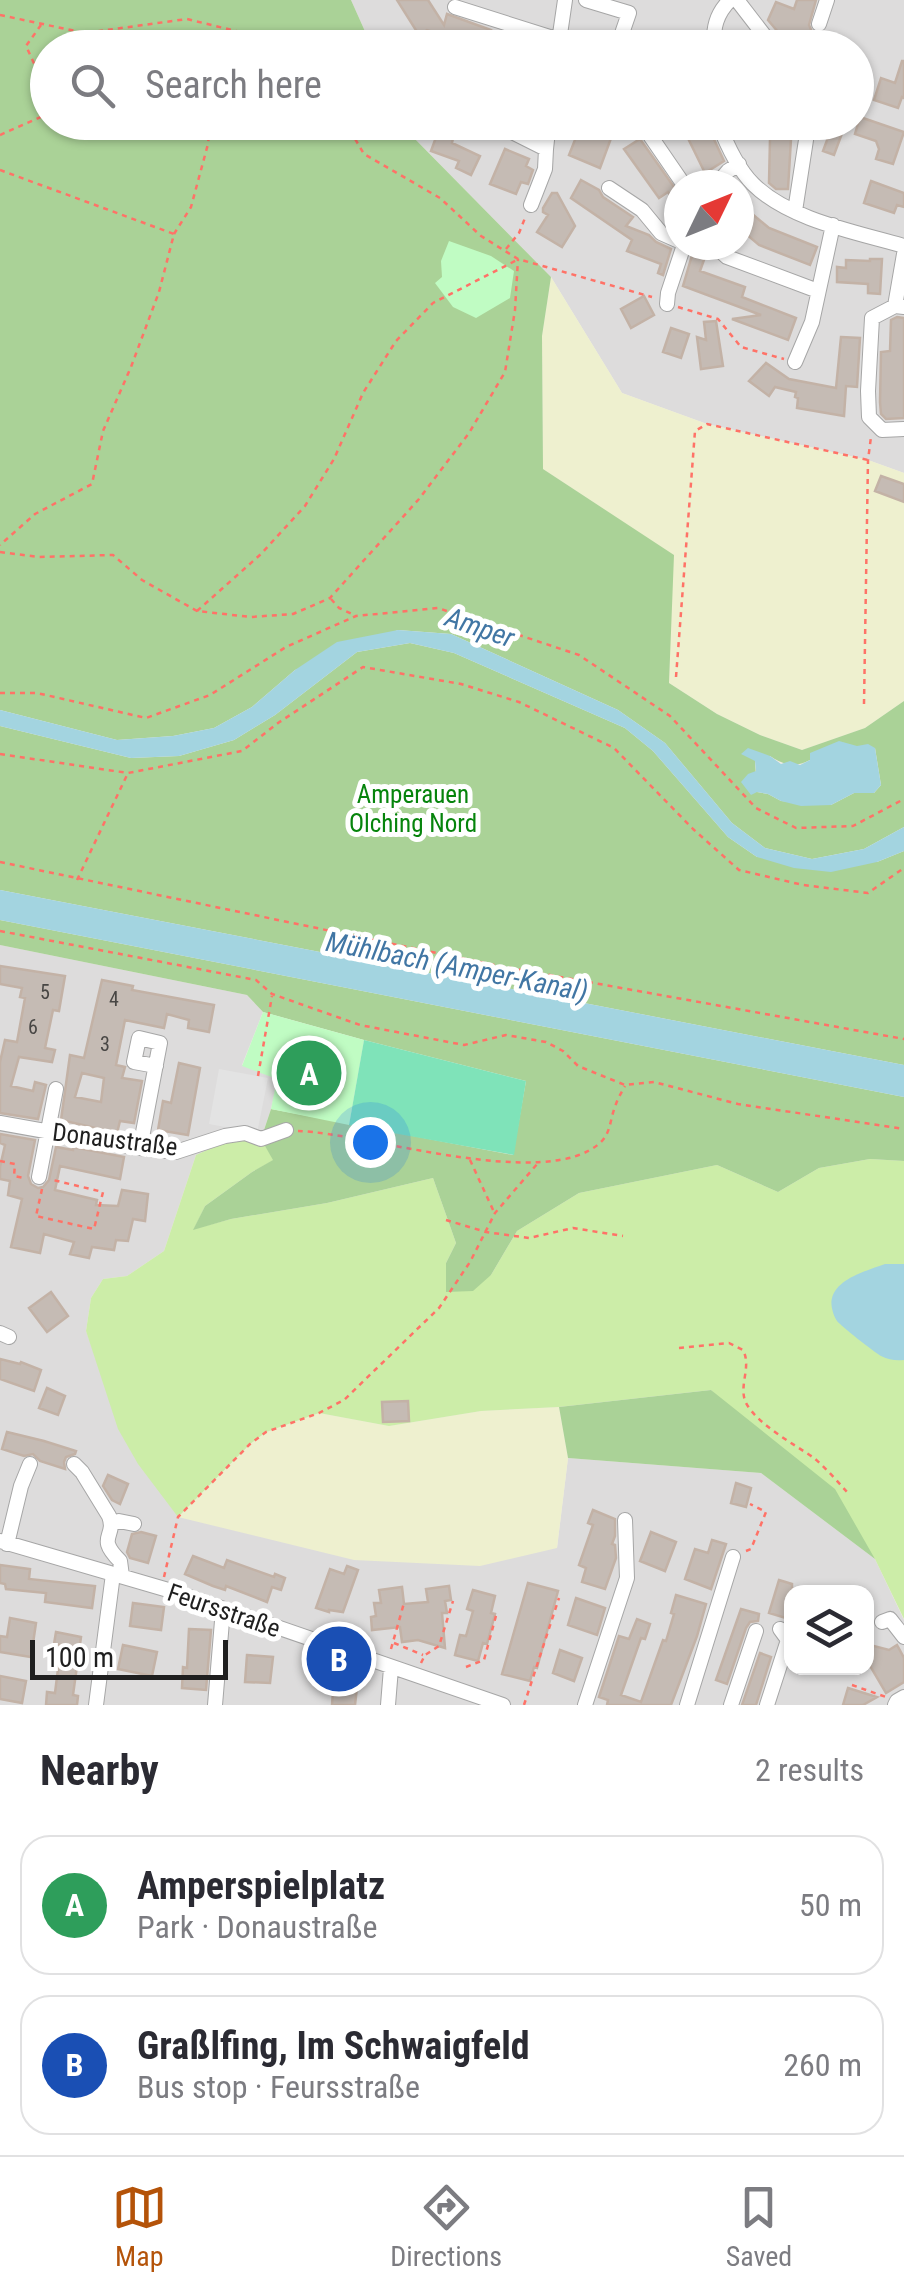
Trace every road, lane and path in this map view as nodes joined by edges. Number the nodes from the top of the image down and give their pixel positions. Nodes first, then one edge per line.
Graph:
1 (565, 0) edge
2 (586, 0) edge
3 (730, 0) edge
4 (737, 0) edge
5 (827, 0) edge
6 (455, 7) dead end
7 (0, 15) edge
8 (42, 24) junction
9 (819, 24) dead end
10 (38, 30) edge
11 (74, 30) edge
12 (100, 30) edge
13 (232, 30) edge
14 (519, 30) edge
15 (560, 30) edge
16 (623, 30) edge
17 (714, 30) edge
18 (760, 30) edge
19 (30, 121) edge
20 (0, 134) edge
21 (208, 140) edge
22 (356, 140) edge
23 (527, 140) edge
24 (547, 140) edge
25 (653, 140) edge
26 (727, 140) edge
27 (806, 140) edge
28 (546, 150) junction
29 (739, 164) junction
30 (0, 170) edge
31 (674, 170) edge
32 (730, 170) edge
33 (609, 188) dead end
34 (531, 205) joint
35 (795, 211) junction
36 (833, 225) junction
37 (174, 234) junction
38 (664, 234) edge
39 (904, 246) edge
40 (505, 250) junction
41 (904, 254) edge
42 (518, 259) junction
43 (677, 260) edge
44 (737, 260) edge
45 (818, 291) junction
46 (668, 298) junction
47 (900, 306) edge
48 (795, 362) joint
49 (869, 416) junction
50 (904, 429) edge
51 (868, 460) junction
52 (0, 546) edge
53 (0, 552) edge
54 (330, 598) junction
55 (197, 611) junction
56 (356, 616) junction
57 (676, 677) dead end
58 (0, 693) edge
59 (864, 704) dead end
60 (0, 754) edge
61 (128, 773) junction
62 (904, 799) edge
63 (0, 862) edge
64 (904, 868) edge
65 (77, 880) junction
66 (0, 931) edge
67 (272, 994) junction
68 (904, 1038) edge
69 (156, 1066) dead end
70 (258, 1076) dead end
71 (626, 1084) junction
72 (56, 1089) dead end
73 (0, 1123) edge
74 (904, 1128) edge
75 (286, 1130) joint
76 (48, 1132) junction
77 (140, 1148) junction
78 (469, 1159) junction
79 (0, 1161) edge
80 (538, 1163) junction
81 (42, 1177) junction
82 (495, 1213) junction
83 (446, 1220) dead end
84 (486, 1232) junction
85 (622, 1236) dead end
86 (678, 1348) dead end
87 (30, 1464) dead end
88 (74, 1464) dead end
89 (848, 1492) dead end
90 (750, 1504) dead end
91 (626, 1520) dead end
92 (112, 1523) junction
93 (134, 1524) dead end
94 (4, 1542) edge
95 (733, 1557) joint
96 (117, 1575) junction
97 (162, 1588) junction
98 (560, 1598) dead end
99 (453, 1601) dead end
100 (404, 1602) dead end
101 (223, 1609) junction
102 (497, 1612) dead end
103 (882, 1622) dead end
104 (756, 1631) dead end
105 (904, 1637) edge
106 (394, 1643) junction
107 (784, 1645) edge
108 (425, 1655) junction
109 (389, 1667) junction
110 (466, 1667) dead end
111 (416, 1674) junction
112 (852, 1685) dead end
113 (899, 1701) edge
114 (96, 1705) edge
115 (215, 1705) edge
116 (388, 1705) edge
117 (503, 1705) edge
118 (524, 1705) edge
119 (585, 1705) edge
120 (687, 1705) edge
121 (731, 1705) edge
122 (767, 1705) edge

1 - 15 street
2 - 16 street
3 - 17 street
4 - 18 street
5 - 9 street
6 - 14 street
7 - 8 path
8 - 10 path
8 - 11 path
12 - 13 path
19 - 20 path
21 - 37 path
22 - 40 path
23 - 28 street
24 - 28 street
25 - 31 street
26 - 29 street
27 - 35 street
28 - 34 street
29 - 32 street
29 - 35 street
30 - 37 path
33 - 38 street
34 - 40 path
35 - 36 street
36 - 39 street
36 - 45 street
37 - 52 path
40 - 42 path
41 - 47 street
42 - 46 path
42 - 54 path
42 - 55 path
43 - 46 street
44 - 45 street
45 - 48 street
46 - 48 path
47 - 49 street
49 - 50 street
49 - 51 path
51 - 57 path
51 - 59 path
53 - 55 path
54 - 55 path
54 - 56 path
56 - 58 path
56 - 62 path
60 - 61 path
61 - 64 path
61 - 65 path
63 - 65 path
65 - 68 path
66 - 67 path
67 - 70 path
67 - 71 path
69 - 77 street
71 - 74 path
71 - 80 path
72 - 76 street
73 - 76 street, Donaustraße
75 - 77 street, Donaustraße
75 - 78 path
76 - 77 street, Donaustraße
76 - 81 street
78 - 80 path
78 - 82 path
79 - 81 path
80 - 82 path
81 - 81 path
82 - 84 path
83 - 84 path
84 - 85 path
84 - 97 path
86 - 89 path
87 - 94 street
88 - 92 street
90 - 95 path
91 - 119 street
92 - 93 street
92 - 96 street
94 - 96 street, Feursstraße
95 - 120 street
96 - 97 street, Feursstraße
96 - 114 street
97 - 101 street, Feursstraße
98 - 118 path
99 - 108 path
100 - 106 path
101 - 109 street, Feursstraße
101 - 115 street
102 - 110 path
103 - 105 street
104 - 121 street
106 - 108 path
106 - 109 path
107 - 122 street
108 - 111 path
109 - 111 street, Feursstraße
109 - 116 street
111 - 117 street, Feursstraße
112 - 113 path

